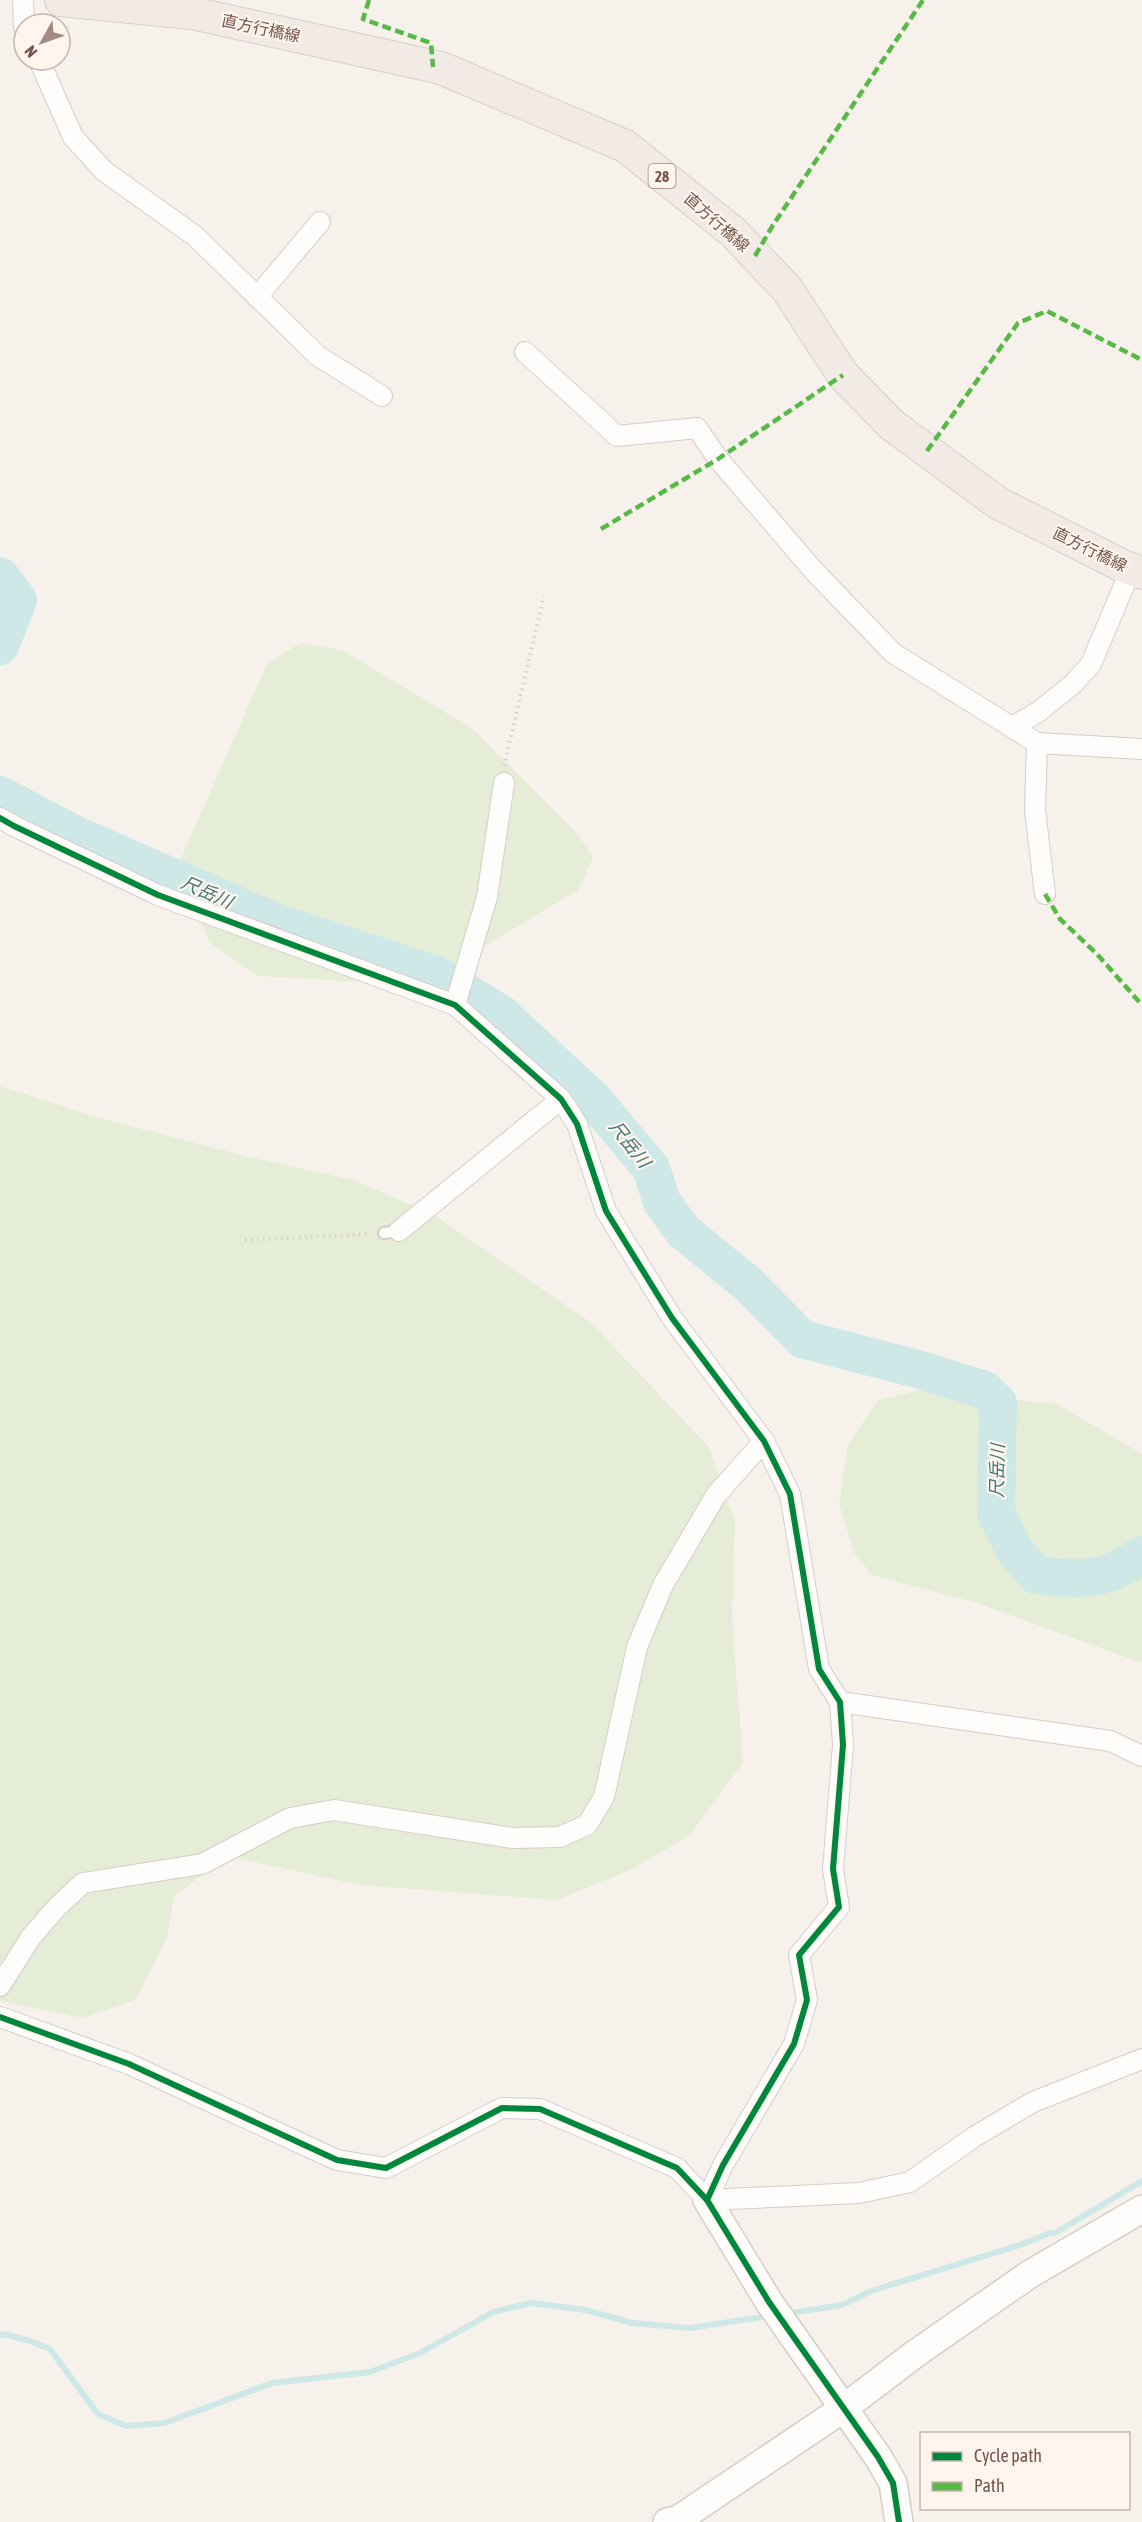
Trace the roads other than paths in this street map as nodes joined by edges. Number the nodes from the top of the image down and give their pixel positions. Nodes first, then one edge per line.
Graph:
1 (62, 0) edge
2 (187, 7) edge
3 (44, 72) edge
4 (320, 222) dead end
5 (257, 297) junction
6 (525, 352) dead end
7 (382, 396) dead end
8 (1136, 571) edge
9 (1012, 728) junction
10 (1037, 743) junction
11 (1142, 749) edge
12 (503, 778) road end
13 (0, 818) edge
14 (1045, 894) dead end
15 (456, 1005) junction
16 (561, 1099) junction
17 (392, 1232) road end
18 (764, 1441) junction
19 (840, 1702) junction
20 (1142, 1756) edge
21 (0, 1986) edge
22 (0, 2017) edge
23 (1142, 2059) edge
24 (707, 2200) junction
25 (1142, 2209) edge
26 (844, 2408) junction
27 (667, 2522) edge
28 (898, 2522) edge

1 - 2 main road, 直方行橋線 / 28
2 - 8 main road, 直方行橋線 / 28
3 - 5 street
4 - 5 street
5 - 7 street
6 - 9 street
8 - 9 street
9 - 10 street
10 - 11 street
10 - 14 street
12 - 15 street
13 - 15 street
15 - 16 street
16 - 17 street
16 - 18 street
18 - 19 street
18 - 21 street
19 - 20 street
19 - 24 street
22 - 24 street
23 - 24 street
24 - 26 street
25 - 26 street
26 - 27 street
26 - 28 street

